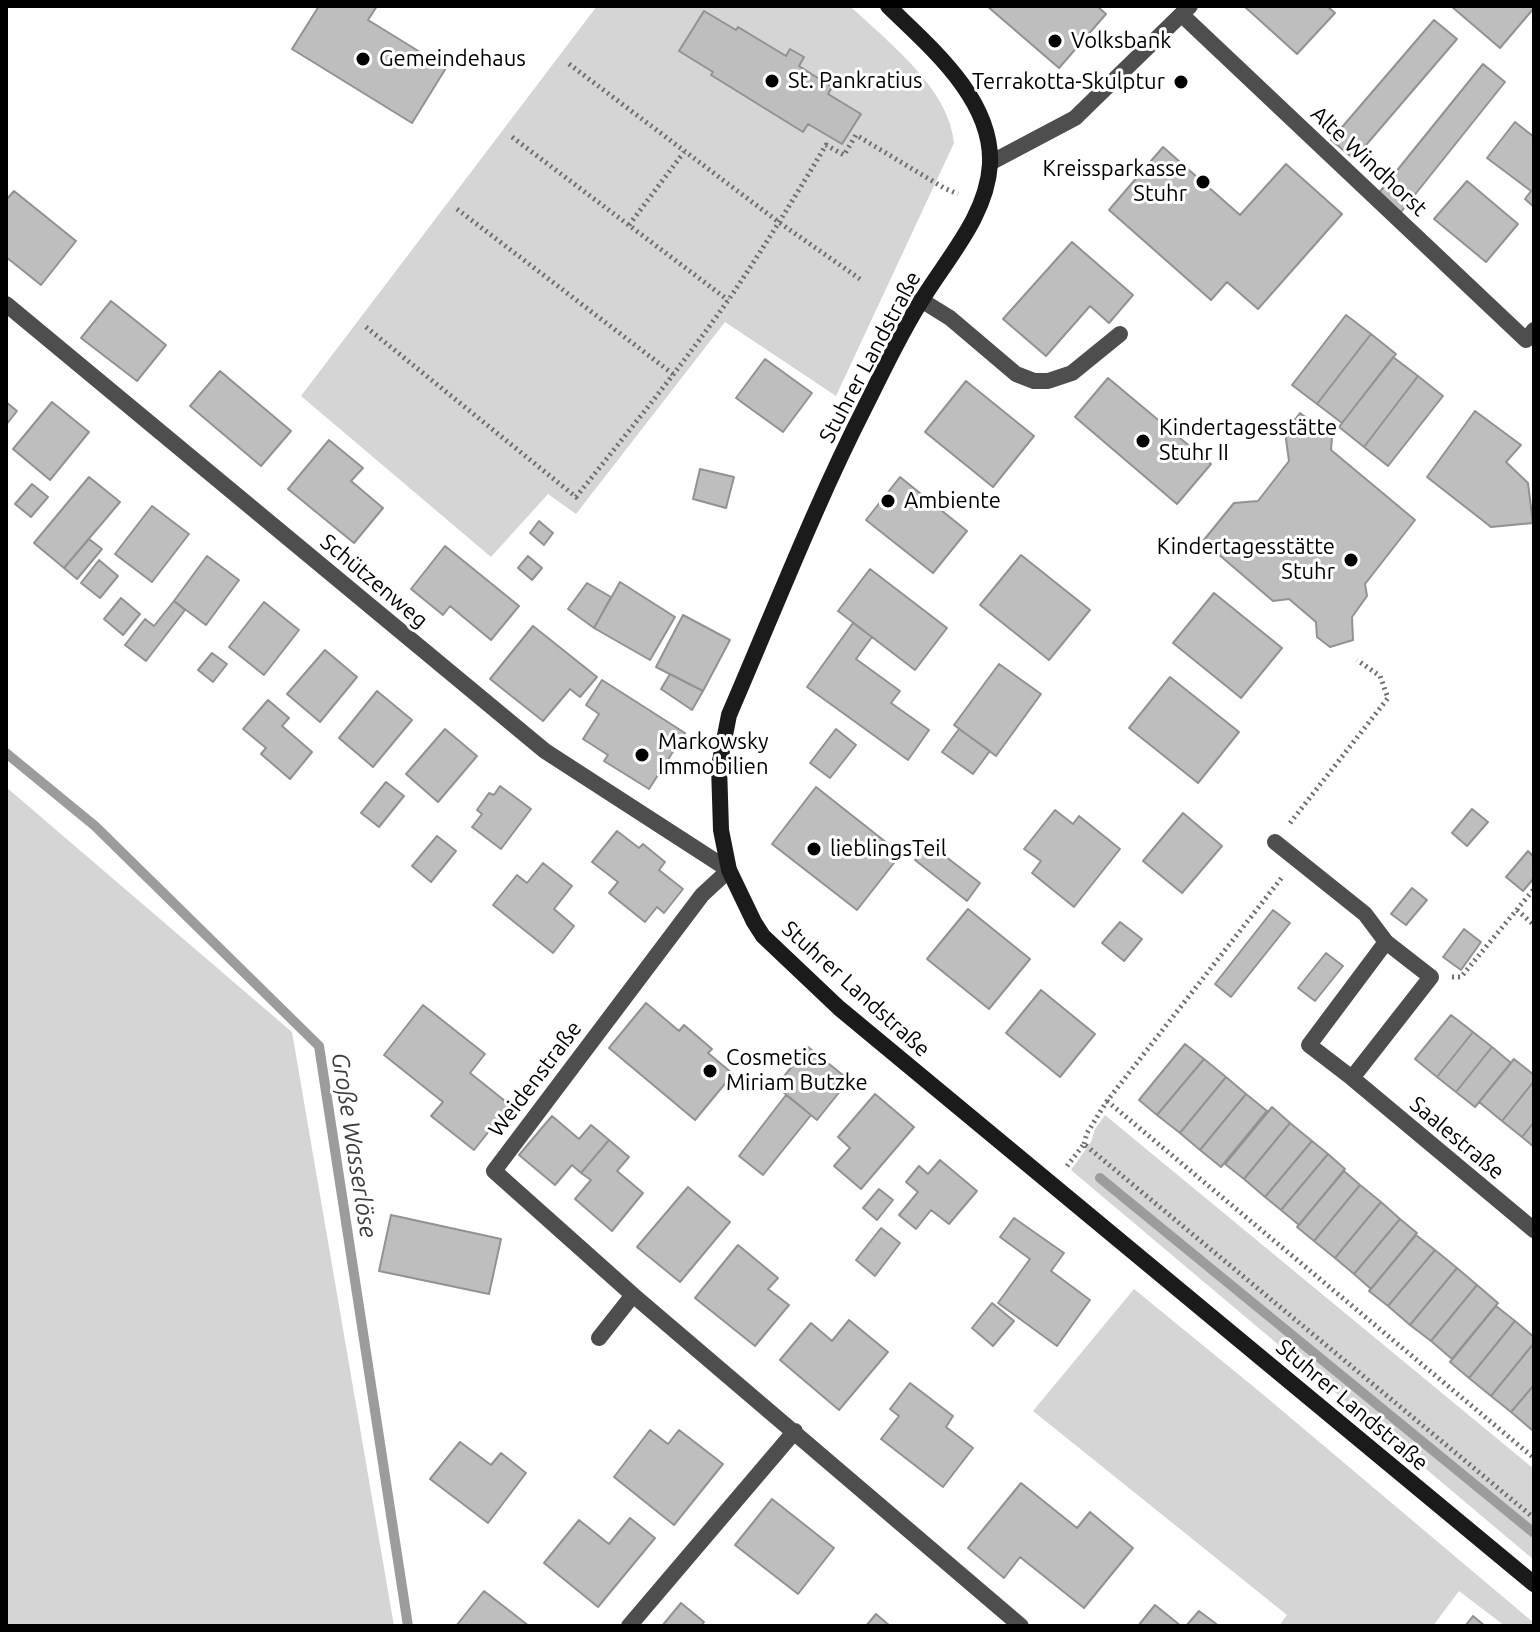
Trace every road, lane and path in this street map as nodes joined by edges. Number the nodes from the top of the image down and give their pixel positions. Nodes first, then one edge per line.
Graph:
1 (888, 6) edge
2 (1186, 10) edge
3 (569, 64) dead end
4 (512, 137) dead end
5 (684, 152) junction
6 (990, 163) junction
7 (981, 203) junction
8 (457, 209) dead end
9 (780, 223) junction
10 (629, 225) junction
11 (860, 279) dead end
12 (728, 300) junction
13 (921, 300) junction
14 (6, 304) edge
15 (366, 327) dead end
16 (1120, 334) dead end
17 (1530, 335) edge
18 (673, 374) junction
19 (1357, 660) dead end
20 (1275, 842) joint
21 (1297, 859) junction
22 (729, 870) junction
23 (1534, 889) edge
24 (1517, 910) junction
25 (1534, 925) edge
26 (1386, 942) junction
27 (1431, 977) junction
28 (1352, 1078) junction
29 (1107, 1101) junction
30 (1084, 1144) junction
31 (1051, 1185) junction
32 (1534, 1230) edge
33 (633, 1295) junction
34 (599, 1338) dead end
35 (795, 1431) junction
36 (1534, 1458) edge
37 (1534, 1518) edge
38 (1534, 1584) edge
39 (629, 1626) edge
40 (1021, 1626) edge

1 - 6 main road, Stuhrer Landstraße
2 - 6 street
2 - 17 street, Alte Windhorst
3 - 5 path
4 - 10 path
5 - 9 path
5 - 10 path
6 - 7 main road, Stuhrer Landstraße
7 - 9 path
7 - 13 main road, Stuhrer Landstraße
8 - 18 path
9 - 11 path
9 - 12 path
10 - 12 path
12 - 18 path
13 - 16 street
13 - 22 main road, Stuhrer Landstraße
14 - 22 street, Schützenweg
15 - 18 path
19 - 20 path
20 - 21 street
21 - 26 street
21 - 29 path
22 - 31 main road, Stuhrer Landstraße
22 - 33 street, Weidenstraße
23 - 24 path
24 - 25 path
24 - 27 path
26 - 27 street
26 - 28 street, Saalestraße
27 - 28 street
28 - 32 street, Saalestraße
29 - 30 path
29 - 36 path
30 - 31 path
30 - 37 path
31 - 38 main road, Stuhrer Landstraße
33 - 34 street
33 - 35 street, Weidenstraße
35 - 39 street
35 - 40 street, Weidenstraße

